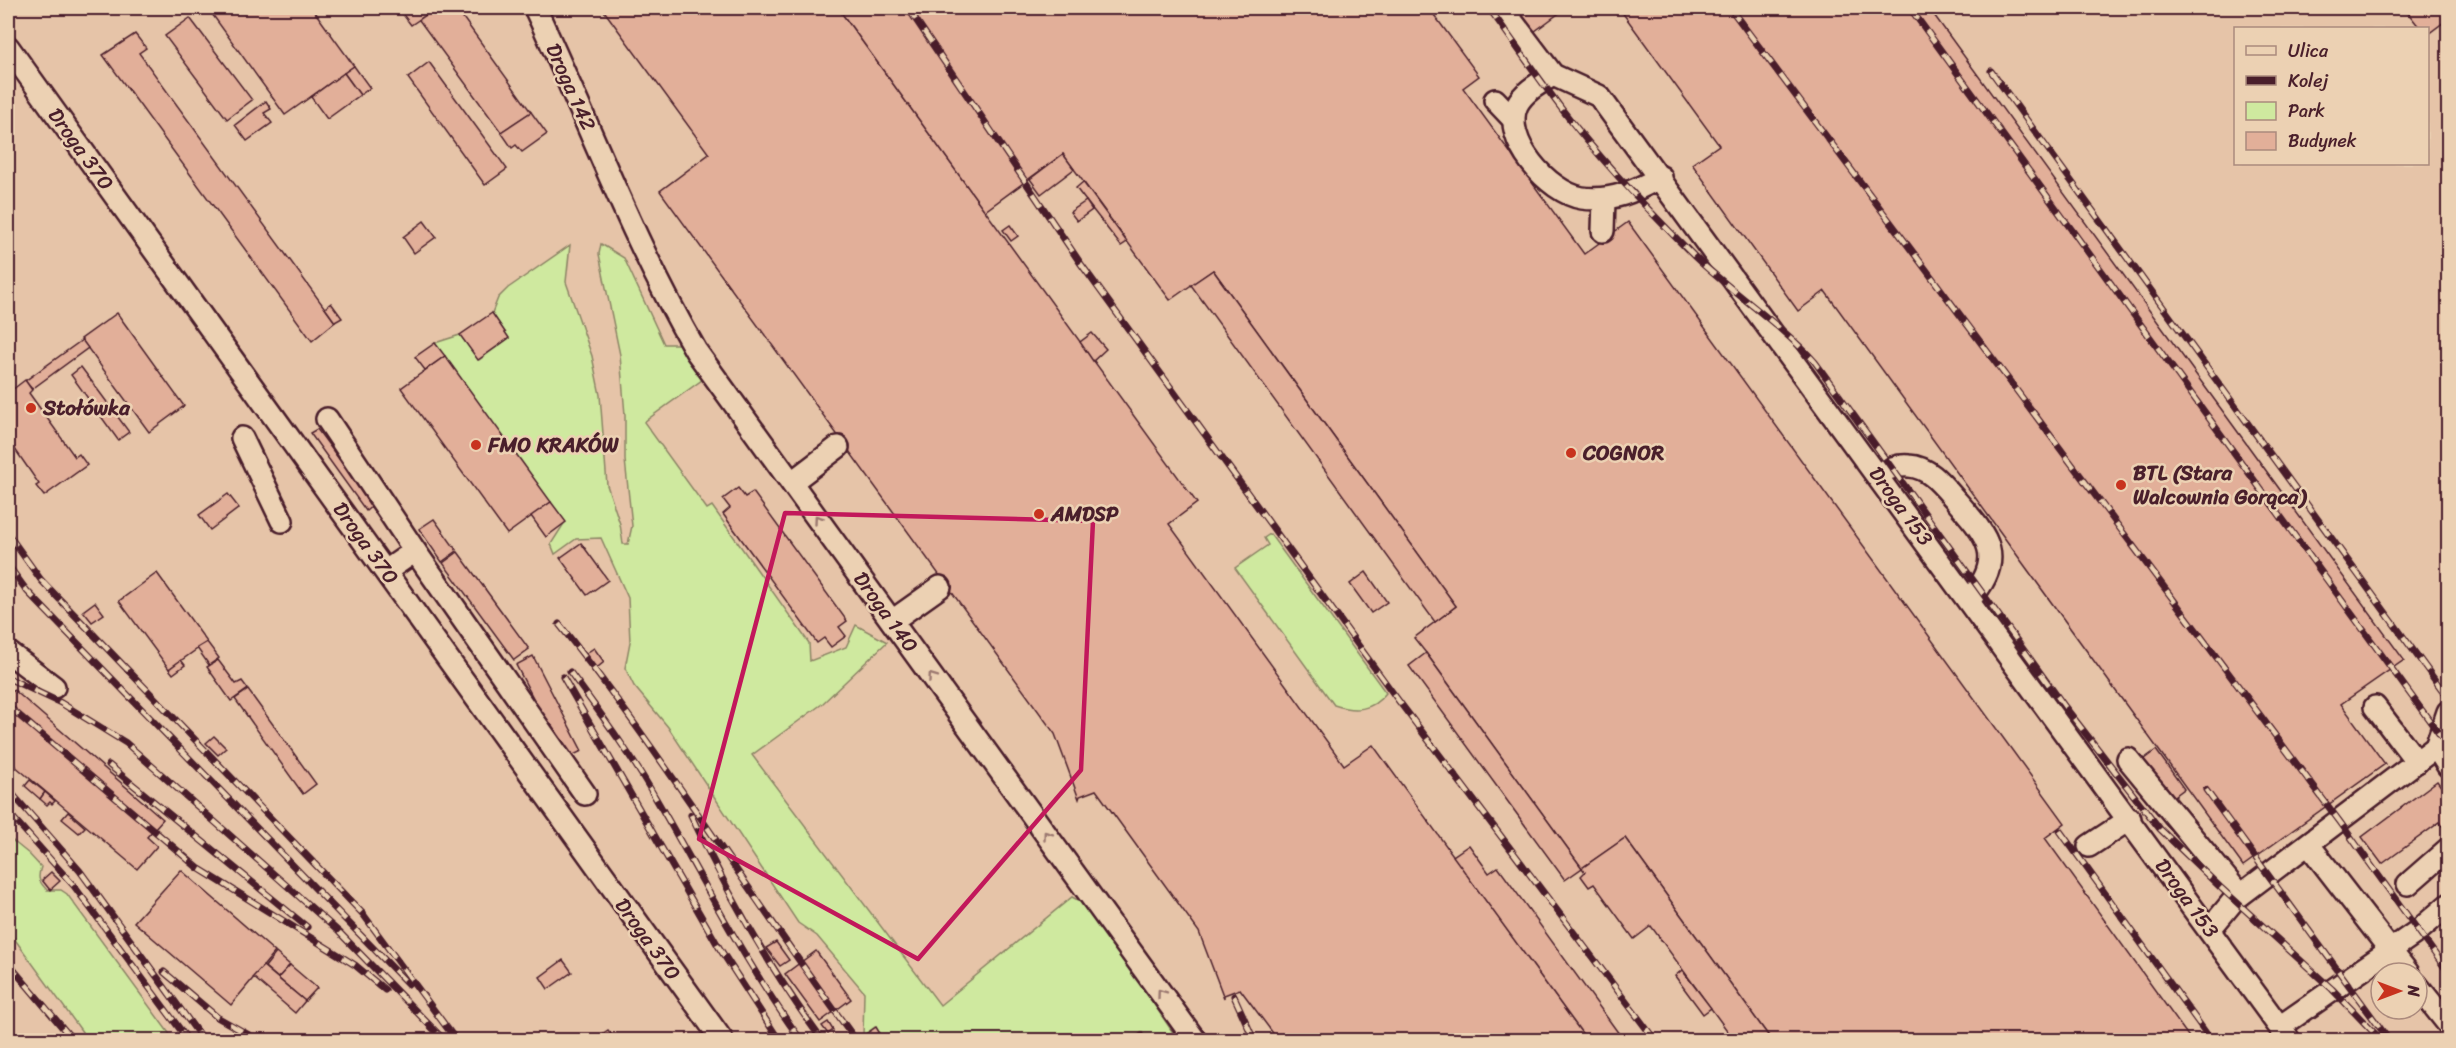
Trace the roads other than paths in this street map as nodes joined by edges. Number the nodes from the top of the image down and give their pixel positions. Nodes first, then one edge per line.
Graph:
1 (535, 8) edge
2 (1502, 8) edge
3 (8, 47) edge
4 (1552, 75) junction
5 (1495, 100) dead end
6 (1514, 120) junction
7 (607, 166) joint
8 (1661, 177) junction
9 (1604, 199) junction
10 (1603, 231) dead end
11 (327, 419) dead end
12 (242, 438) dead end
13 (838, 447) dead end
14 (1877, 474) junction
15 (792, 482) junction
16 (282, 521) dead end
17 (415, 551) junction
18 (386, 571) junction
19 (940, 587) dead end
20 (1969, 600) junction
21 (892, 621) junction
22 (8, 652) edge
23 (54, 687) dead end
24 (2375, 707) dead end
25 (2448, 712) edge
26 (2436, 747) junction
27 (2128, 759) dead end
28 (2417, 762) junction
29 (2448, 766) edge
30 (585, 795) dead end
31 (2130, 819) junction
32 (2309, 845) junction
33 (2088, 846) dead end
34 (2448, 849) edge
35 (2408, 884) dead end
36 (2240, 895) junction
37 (2448, 905) edge
38 (2210, 929) junction
39 (2389, 950) junction
40 (2398, 961) edge
41 (2429, 1000) edge
42 (2448, 1024) edge
43 (2285, 1033) edge
44 (722, 1041) edge
45 (1196, 1041) edge

1 - 7 lane, Droga 142
2 - 4 lane, Droga 153
3 - 18 lane, Droga 370
4 - 6 lane
4 - 8 lane, Droga 153
5 - 6 lane
6 - 9 lane
7 - 15 lane, Droga 140
8 - 9 lane
8 - 14 lane, Droga 153
9 - 10 lane
11 - 17 lane
12 - 16 lane
13 - 15 lane
14 - 20 lane, Droga 153
14 - 20 lane
21 -> 15 lane, Droga 140
17 - 18 lane
17 - 30 lane
18 - 44 lane, Droga 370
19 - 21 lane
20 - 31 lane, Droga 153
45 -> 21 lane, Droga 140
22 - 23 lane
24 - 28 lane
25 - 26 lane
26 - 28 lane
26 - 29 lane
27 - 36 lane
28 - 32 lane
31 - 33 lane
31 - 38 lane, Droga 153
32 - 36 lane
32 - 39 lane
34 - 35 lane
36 - 38 lane
37 - 39 lane
38 - 43 lane, Droga 153
39 - 40 lane
39 - 43 lane
41 - 42 lane

